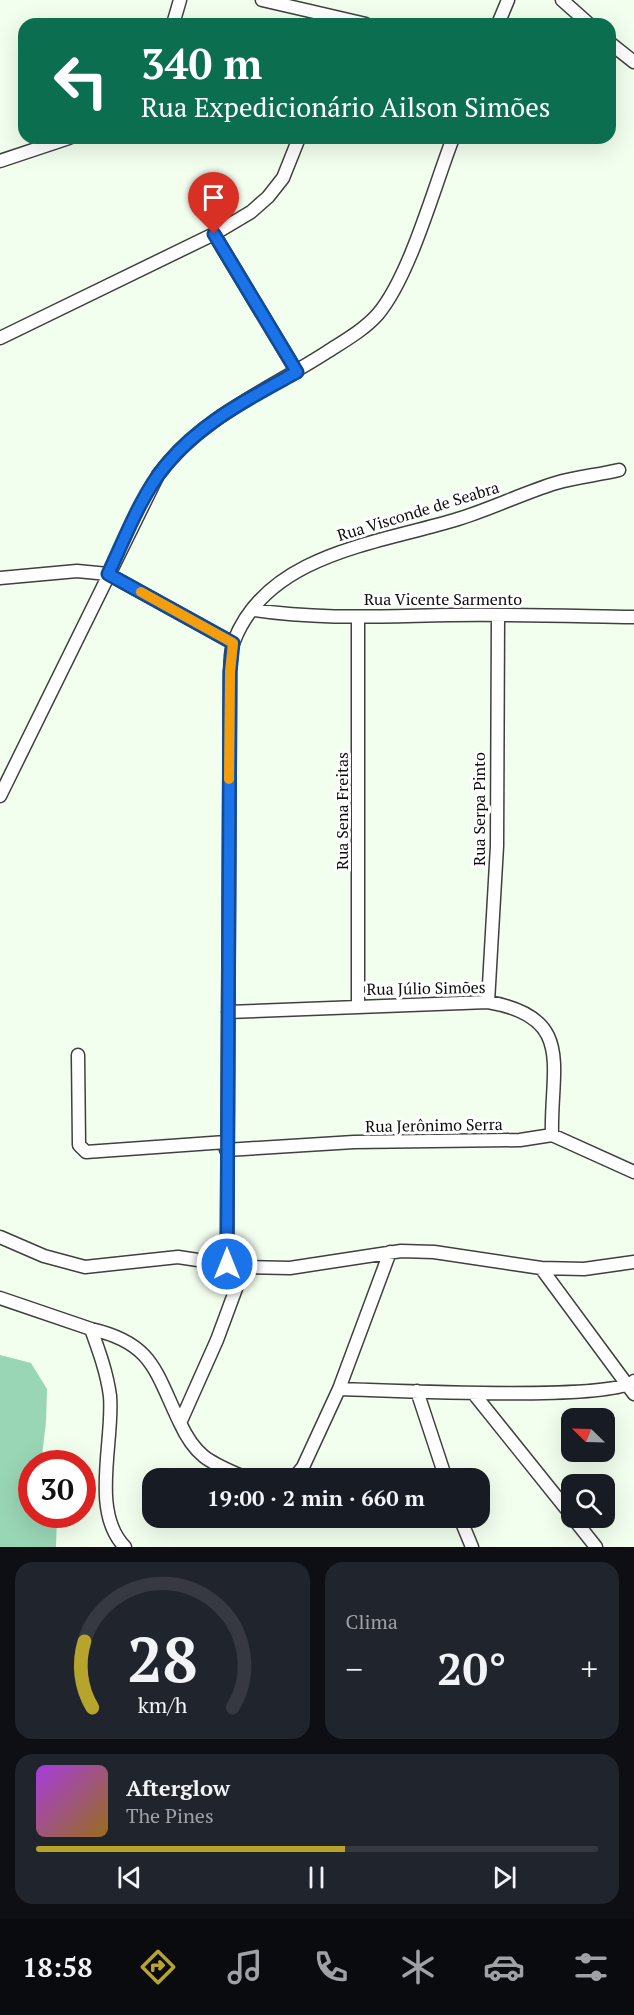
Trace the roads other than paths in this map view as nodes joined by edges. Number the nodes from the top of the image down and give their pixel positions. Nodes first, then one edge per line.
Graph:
1 (180, 0) edge
2 (262, 0) edge
3 (508, 0) edge
4 (561, 0) edge
5 (175, 18) edge
6 (329, 18) edge
7 (500, 18) edge
8 (582, 18) edge
9 (616, 48) edge
10 (634, 62) edge
11 (51, 144) edge
12 (297, 144) edge
13 (451, 144) edge
14 (0, 161) edge
15 (214, 234) junction
16 (0, 338) edge
17 (297, 372) junction
18 (618, 470) dead end
19 (108, 574) junction
20 (0, 578) edge
21 (254, 610) junction
22 (498, 615) junction
23 (358, 617) junction
24 (634, 617) edge
25 (233, 643) junction
26 (0, 796) edge
27 (488, 1002) junction
28 (358, 1005) junction
29 (228, 1012) junction
30 (78, 1054) dead end
31 (552, 1135) junction
32 (226, 1146) junction
33 (634, 1172) edge
34 (1, 1241) edge
35 (390, 1252) junction
36 (634, 1262) edge
37 (227, 1264) junction
38 (244, 1267) junction
39 (541, 1268) junction
40 (0, 1298) edge
41 (91, 1329) junction
42 (632, 1387) edge
43 (339, 1389) junction
44 (417, 1391) junction
45 (474, 1394) junction
46 (180, 1423) junction
47 (224, 1468) edge
48 (302, 1468) edge
49 (442, 1468) edge
50 (561, 1503) edge
51 (464, 1528) edge
52 (581, 1528) edge
53 (125, 1547) edge
54 (472, 1547) edge
55 (596, 1547) edge

1 - 5 street
2 - 6 street
3 - 7 street
4 - 8 street
9 - 10 street
11 - 14 street
12 - 15 street
13 - 17 street
15 - 16 street
15 - 17 street
17 - 19 street
18 - 21 street, Rua Visconde de Seabra
19 - 20 street
19 - 25 street
19 - 26 street
21 - 23 street, Rua Vicente Sarmento
21 - 25 street, Rua Visconde de Seabra
22 - 23 street, Rua Vicente Sarmento
22 - 24 street, Rua Vicente Sarmento
22 - 27 street, Rua Serpa Pinto
23 - 28 street, Rua Sena Freitas
25 - 29 street, Rua Visconde de Seabra
27 - 28 street, Rua Júlio Simões
27 - 31 street, Rua Júlio Simões
28 - 29 street, Rua Júlio Simões
29 - 32 street, Rua Visconde de Seabra
30 - 32 street, Rua Jerônimo Serra
31 - 32 street, Rua Jerônimo Serra
31 - 33 street
32 - 37 street, Rua Visconde de Seabra
34 - 37 street
35 - 38 street
35 - 39 street
35 - 43 street
36 - 39 street
37 - 38 street
38 - 46 street
39 - 42 street
40 - 41 street
41 - 46 street
41 - 53 street
42 - 45 street
43 - 44 street
43 - 48 street
44 - 45 street
44 - 49 street
45 - 50 street
46 - 47 street
51 - 54 street
52 - 55 street

